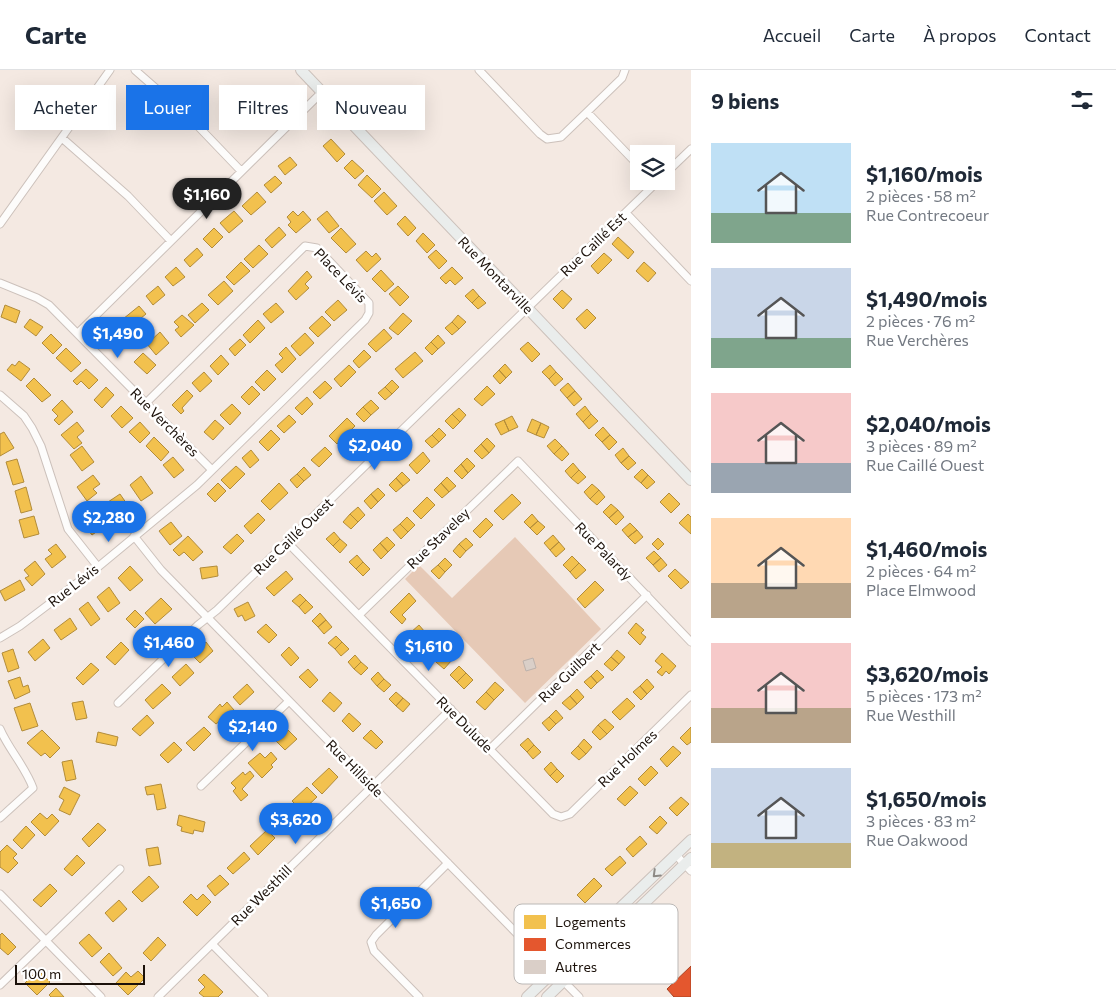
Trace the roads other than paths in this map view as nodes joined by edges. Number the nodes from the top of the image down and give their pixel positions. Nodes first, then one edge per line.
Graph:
1 (110, 70) edge
2 (135, 70) edge
3 (301, 70) edge
4 (479, 70) edge
5 (625, 70) edge
6 (317, 87) edge
7 (317, 97) edge
8 (587, 112) junction
9 (358, 130) edge
10 (62, 138) junction
11 (691, 149) edge
12 (630, 157) edge
13 (675, 165) edge
14 (242, 171) junction
15 (648, 190) edge
16 (626, 213) junction
17 (0, 224) edge
18 (171, 240) junction
19 (691, 281) edge
20 (0, 284) edge
21 (527, 307) junction
22 (78, 333) junction
23 (0, 396) edge
24 (146, 403) junction
25 (518, 460) joint
26 (212, 470) junction
27 (691, 480) edge
28 (134, 536) junction
29 (287, 542) junction
30 (98, 567) junction
31 (647, 595) junction
32 (359, 615) junction
33 (208, 618) junction
34 (0, 638) edge
35 (691, 642) edge
36 (691, 695) edge
37 (289, 701) junction
38 (118, 703) dead end
39 (451, 710) junction
40 (0, 729) edge
41 (490, 749) junction
42 (202, 786) dead end
43 (372, 786) junction
44 (561, 817) joint
45 (0, 818) edge
46 (691, 840) edge
47 (676, 855) junction
48 (448, 863) junction
49 (689, 864) edge
50 (120, 869) dead end
51 (0, 894) edge
52 (624, 904) edge
53 (646, 904) edge
54 (514, 930) edge
55 (45, 940) junction
56 (212, 944) junction
57 (541, 984) edge
58 (561, 984) edge
59 (567, 984) edge
60 (0, 985) edge
61 (101, 997) edge
62 (158, 997) edge
63 (264, 997) edge
64 (418, 997) edge
65 (528, 997) edge
66 (546, 997) edge
67 (579, 997) edge

1 - 10 street
2 - 14 street
3 - 6 street, Rue Montarville
4 - 8 street
5 - 8 street
7 - 14 street
8 - 12 street
9 - 21 street, Rue Montarville
10 - 17 street
10 - 18 street
11 - 13 street
14 - 18 street
15 - 16 street, Rue Caillé Est
16 - 19 street
16 - 21 street, Rue Caillé Est
18 - 22 street
20 - 22 street, Rue Verchères
21 - 27 street, Rue Montarville
21 - 29 street, Rue Caillé Ouest
22 - 24 street, Rue Verchères
23 - 30 street
24 - 26 street, Rue Verchères
24 - 26 street, Place Lévis
25 - 31 street, Rue Palardy
25 - 32 street, Rue Staveley
26 - 28 street, Rue Lévis
28 - 30 street, Rue Lévis
28 - 33 street, Rue Hillside
29 - 32 street, Rue Dulude
29 - 33 street, Rue Caillé Ouest
30 - 34 street, Rue Lévis
31 - 35 street, Rue Palardy
31 - 41 street, Rue Guilbert
32 - 39 street, Rue Dulude
33 - 37 street, Rue Hillside
33 - 38 street, Rue Caillé Ouest
36 - 44 street, Rue Holmes
37 - 42 street
37 - 43 street, Rue Hillside
39 - 41 street, Rue Dulude
39 - 43 street, Rue Westhill
40 - 45 street
41 - 44 street, Rue Dulude
43 - 48 street, Rue Hillside
43 - 56 street, Rue Westhill
46 - 47 street
47 - 49 street
47 -> 52 street
48 - 54 street, Rue Hillside
48 - 64 street
49 - 53 street
50 - 55 street
51 - 55 street
55 - 60 street
55 - 61 street
56 - 62 street, Rue Westhill
56 - 63 street
57 - 65 street
58 - 66 street
59 - 67 street, Rue Hillside

